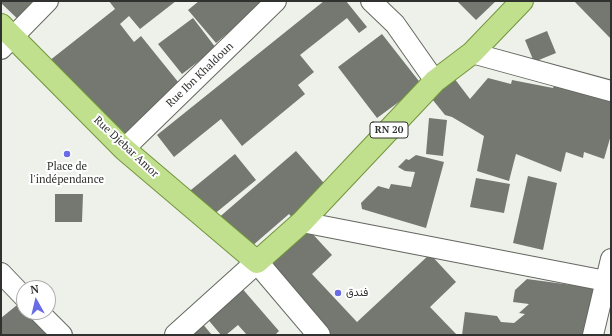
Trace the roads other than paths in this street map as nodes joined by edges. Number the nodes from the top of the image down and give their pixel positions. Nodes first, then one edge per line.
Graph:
1 (48, 1) edge
2 (276, 1) edge
3 (371, 1) edge
4 (522, 1) edge
5 (5, 37) edge
6 (472, 53) junction
7 (435, 81) junction
8 (611, 91) edge
9 (124, 149) junction
10 (302, 222) junction
11 (611, 259) edge
12 (257, 262) junction
13 (1, 274) edge
14 (606, 280) junction
15 (16, 289) edge
16 (47, 320) edge
17 (62, 335) edge
18 (176, 335) edge
19 (319, 335) edge
20 (593, 335) edge

1 - 5 street
2 - 9 street, Rue Ibn Khaldoun
3 - 7 street
4 - 6 main road, RN 20
5 - 9 main road, Rue Djebar Amor
6 - 7 main road, RN 20
6 - 8 street
7 - 10 main road, RN 20
9 - 12 main road, Rue Djebar Amor
10 - 12 main road, RN 20
10 - 14 street
11 - 14 street
12 - 18 street
12 - 19 street
13 - 15 street
14 - 20 street
16 - 17 street

